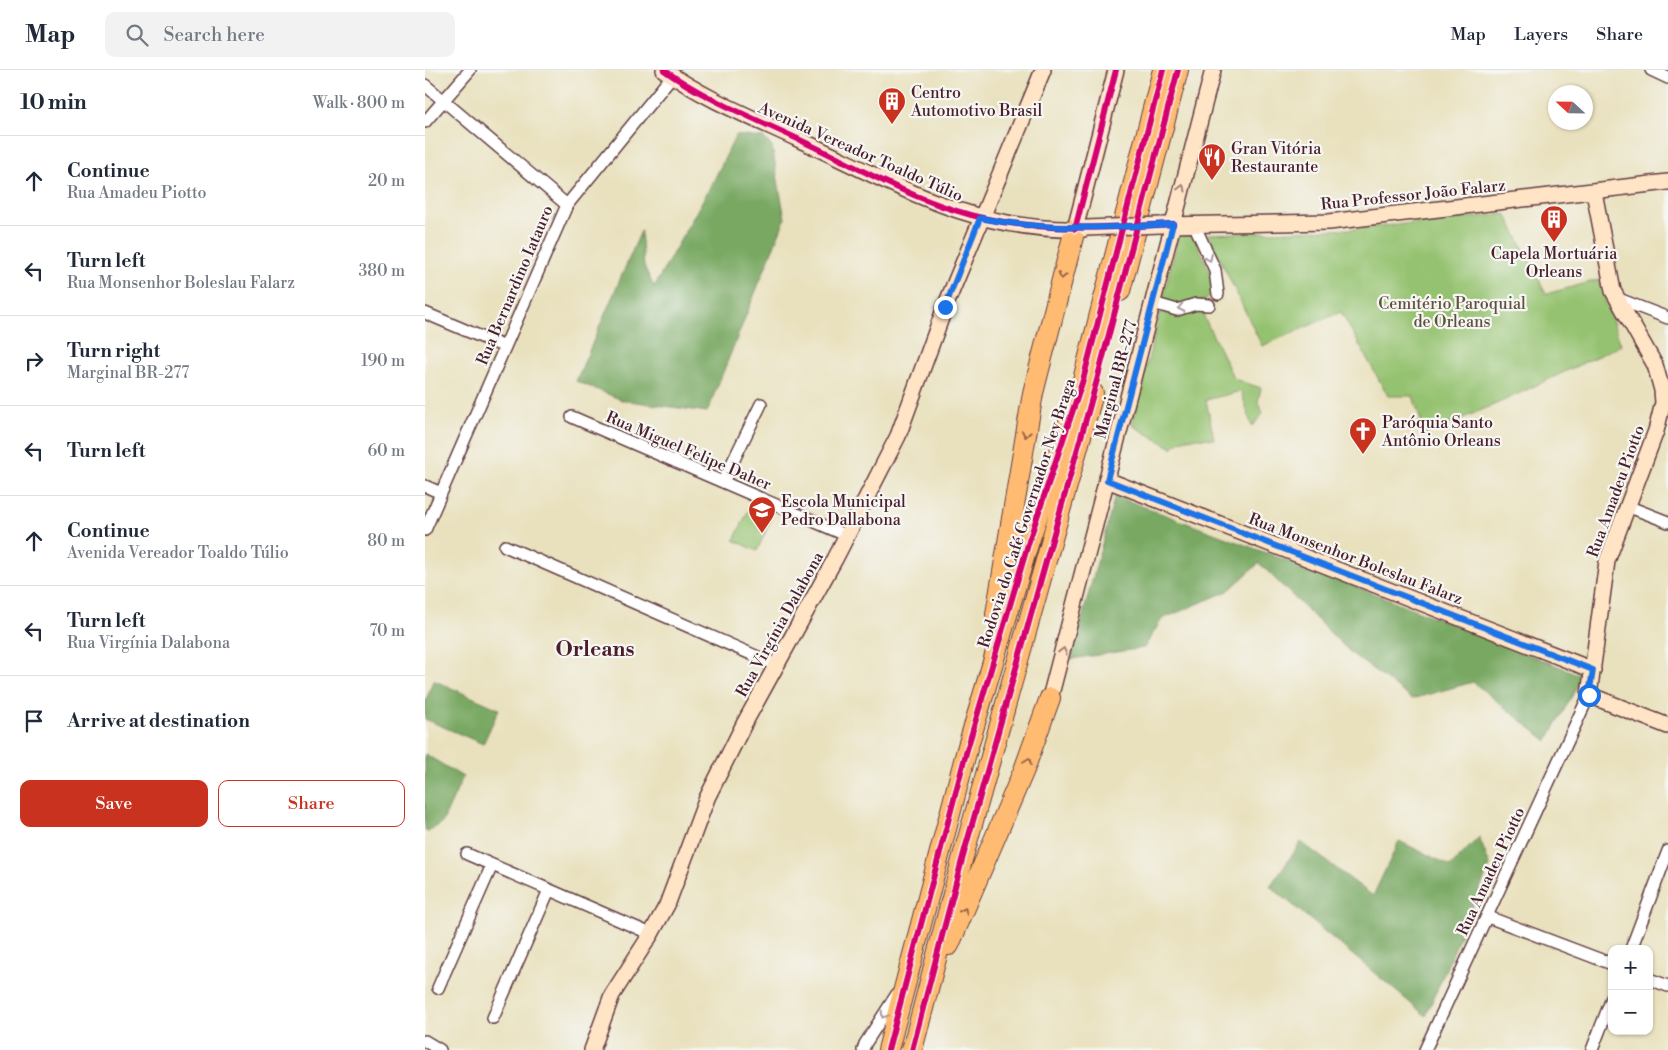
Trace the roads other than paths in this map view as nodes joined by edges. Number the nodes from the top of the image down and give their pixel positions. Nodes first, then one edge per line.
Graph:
1 (469, 70) edge
2 (1043, 70) edge
3 (1116, 70) edge
4 (1163, 70) edge
5 (1178, 70) edge
6 (1213, 70) edge
7 (1651, 70) edge
8 (668, 73) edge
9 (1668, 78) edge
10 (425, 85) edge
11 (443, 100) junction
12 (427, 120) edge
13 (425, 134) edge
14 (1668, 182) edge
15 (1593, 192) junction
16 (567, 205) junction
17 (980, 218) junction
18 (1194, 224) junction
19 (1167, 225) junction
20 (1080, 229) junction
21 (1218, 294) dead end
22 (1617, 298) junction
23 (1153, 303) junction
24 (1209, 305) dead end
25 (425, 313) edge
26 (1668, 318) edge
27 (505, 347) junction
28 (761, 404) dead end
29 (572, 417) dead end
30 (1107, 480) junction
31 (723, 482) junction
32 (425, 486) edge
33 (441, 493) junction
34 (1627, 506) junction
35 (1668, 522) edge
36 (425, 530) edge
37 (848, 536) junction
38 (505, 546) dead end
39 (776, 665) junction
40 (1593, 670) junction
41 (1589, 695) junction
42 (983, 696) junction
43 (1050, 698) joint
44 (1668, 726) edge
45 (1668, 851) edge
46 (467, 854) dead end
47 (492, 865) junction
48 (549, 890) junction
49 (1489, 917) junction
50 (651, 934) junction
51 (1633, 945) edge
52 (1608, 962) edge
53 (906, 980) junction
54 (1653, 980) edge
55 (1668, 986) edge
56 (438, 988) dead end
57 (923, 1004) junction
58 (1608, 1008) edge
59 (493, 1018) dead end
60 (425, 1041) edge
61 (440, 1050) edge
62 (592, 1050) edge
63 (863, 1050) edge
64 (888, 1050) edge
65 (912, 1050) edge
66 (1425, 1050) edge
67 (1592, 1050) edge

1 - 11 street
2 - 17 street, Rua Virgínia Dalabona
3 - 20 street
4 - 42 highway, Rodovia do Café Governador Ney Braga
5 - 57 highway, Rodovia do Café Governador Ney Braga
19 -> 6 street, Marginal BR-277
7 - 9 street
8 - 16 street, Rua Bernardino Iatauro
8 - 17 street, Avenida Vereador Toaldo Túlio
10 - 11 street
11 - 12 street
11 - 16 street
12 - 13 street
14 - 15 street, Rua Professor João Falarz
15 - 18 street, Rua Professor João Falarz
15 - 22 street, Rua Amadeu Piotto
16 - 27 street, Rua Bernardino Iatauro
17 - 20 street, Avenida Vereador Toaldo Túlio
17 - 37 street, Rua Virgínia Dalabona
18 - 19 street, Rua Professor João Falarz
18 -> 21 street
19 - 20 street, Avenida Vereador Toaldo Túlio, bridge
19 - 23 street, Marginal BR-277
20 -> 42 highway
22 - 26 street
22 - 34 street, Rua Amadeu Piotto
24 -> 23 street
23 - 30 street, Marginal BR-277
25 - 27 street
27 - 33 street, Rua Bernardino Iatauro
28 - 31 street
29 - 31 street, Rua Miguel Felipe Daher
30 - 40 street, Rua Monsenhor Boleslau Falarz
43 -> 30 street, Marginal BR-277
31 - 37 street, Rua Miguel Felipe Daher
32 - 33 street
33 - 36 street, Rua Bernardino Iatauro
34 - 35 street
34 - 40 street, Rua Amadeu Piotto
37 - 39 street, Rua Virgínia Dalabona
38 - 39 street
39 - 50 street, Rua Virgínia Dalabona
40 - 41 street, Rua Amadeu Piotto
41 - 44 street
41 - 49 street, Rua Amadeu Piotto
42 - 53 highway, Rodovia do Café Governador Ney Braga
57 -> 43 highway
45 - 51 street
46 - 47 street
47 - 48 street
47 - 56 street
48 - 50 street
48 - 59 street
49 - 52 street
49 - 66 street, Rua Amadeu Piotto
50 - 62 street, Rua Virgínia Dalabona
53 -> 63 street
53 - 64 highway, Rodovia do Café Governador Ney Braga
54 - 55 street
57 - 65 highway, Rodovia do Café Governador Ney Braga
58 - 67 street
60 - 61 street

